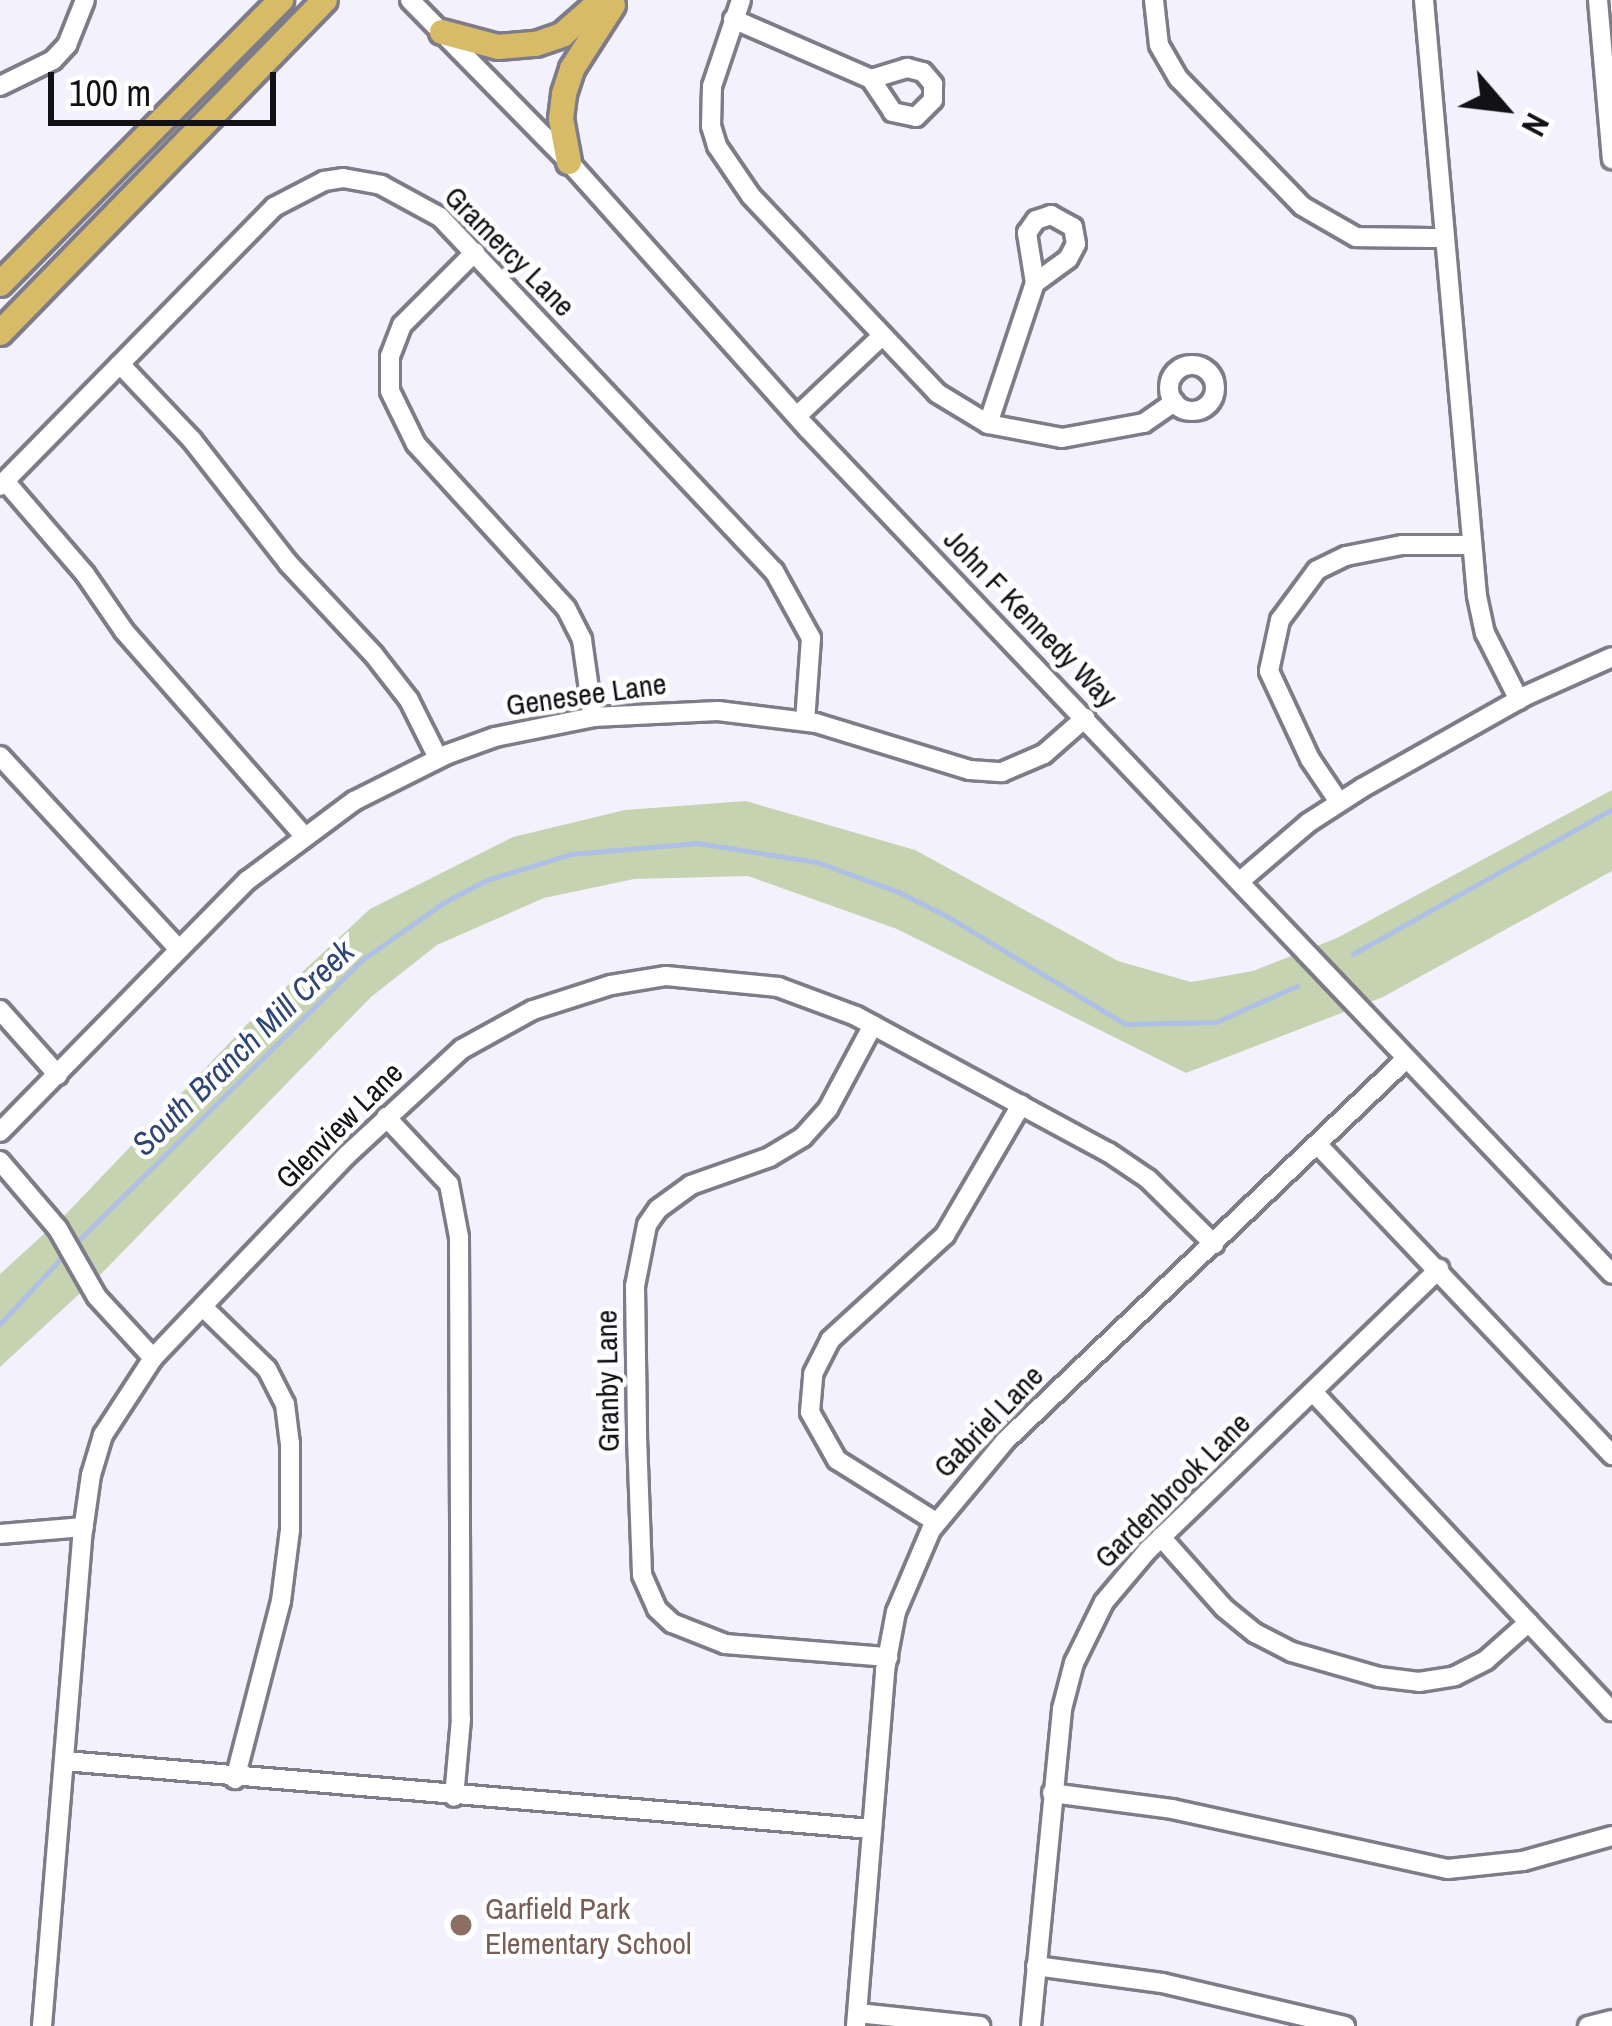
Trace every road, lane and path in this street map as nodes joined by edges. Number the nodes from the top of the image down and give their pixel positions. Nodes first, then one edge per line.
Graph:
1 (85, 0) edge
2 (281, 0) edge
3 (325, 0) edge
4 (410, 0) edge
5 (602, 0) edge
6 (616, 0) edge
7 (742, 0) edge
8 (1154, 0) edge
9 (1424, 0) edge
10 (1598, 0) edge
11 (733, 20) junction
12 (442, 32) junction
13 (871, 79) dead end
14 (0, 86) edge
15 (1612, 159) edge
16 (569, 161) junction
17 (1444, 238) junction
18 (475, 252) junction
19 (1035, 283) dead end
20 (0, 284) edge
21 (0, 333) edge
22 (882, 336) junction
23 (120, 364) junction
24 (1174, 402) dead end
25 (797, 416) junction
26 (988, 424) junction
27 (2, 483) edge
28 (1472, 545) junction
29 (1612, 657) edge
30 (1519, 700) junction
31 (593, 717) junction
32 (1085, 718) junction
33 (806, 721) junction
34 (0, 756) edge
35 (438, 758) junction
36 (1339, 802) junction
37 (303, 835) junction
38 (1239, 882) junction
39 (179, 949) junction
40 (0, 1010) edge
41 (872, 1024) junction
42 (1406, 1059) junction
43 (58, 1075) junction
44 (1022, 1105) junction
45 (386, 1118) junction
46 (0, 1132) edge
47 (1317, 1144) junction
48 (0, 1161) edge
49 (1214, 1244) junction
50 (1439, 1269) junction
51 (1612, 1274) edge
52 (203, 1307) junction
53 (153, 1358) junction
54 (1314, 1393) junction
55 (1612, 1455) edge
56 (936, 1522) junction
57 (84, 1527) junction
58 (0, 1534) edge
59 (1161, 1538) junction
60 (1529, 1622) junction
61 (888, 1657) junction
62 (1612, 1711) edge
63 (65, 1761) junction
64 (235, 1779) junction
65 (1052, 1793) junction
66 (454, 1797) junction
67 (872, 1829) junction
68 (1612, 1836) edge
69 (1036, 1966) junction
70 (857, 2019) edge
71 (1612, 2020) edge
72 (42, 2026) edge
73 (980, 2026) edge
74 (1031, 2026) edge
75 (1345, 2026) edge
76 (1588, 2026) edge

1 - 14 street
2 - 20 main road
3 - 21 main road
4 - 12 street, John F Kennedy Way
5 - 12 main road
6 - 16 main road
7 - 11 street
8 - 17 street
9 - 17 street
10 - 15 street
11 - 13 street
11 - 22 street
12 - 16 street, John F Kennedy Way
16 - 25 street, John F Kennedy Way
17 - 28 street
18 - 23 street, Gramercy Lane
18 - 31 street
18 - 33 street, Gramercy Lane
19 - 26 street
22 - 25 street
22 - 26 street
23 - 27 street, Gramercy Lane
23 - 35 street
24 - 26 street
25 - 32 street, John F Kennedy Way
27 - 37 street
28 - 30 street
28 - 36 street
29 - 30 street
30 - 36 street
31 - 33 street, Genesee Lane
31 - 35 street, Genesee Lane
32 - 33 street, Genesee Lane
32 - 38 street, John F Kennedy Way
34 - 39 street
35 - 37 street, Genesee Lane
36 - 38 street
37 - 39 street, Genesee Lane
38 - 42 street, John F Kennedy Way
39 - 43 street, Genesee Lane
40 - 43 street
41 - 44 street, Glenview Lane
41 - 45 street, Glenview Lane
41 - 61 street, Granby Lane
42 - 47 street, Gabriel Lane
42 - 51 street, John F Kennedy Way
43 - 46 street, Genesee Lane
44 - 49 street, Glenview Lane
44 - 56 street
45 - 52 street, Glenview Lane
45 - 66 street
47 - 49 street, Gabriel Lane
47 - 50 street
48 - 53 street
49 - 56 street, Gabriel Lane
50 - 54 street, Gardenbrook Lane
50 - 55 street
52 - 53 street, Glenview Lane
52 - 64 street
53 - 57 street, Glenview Lane
54 - 59 street, Gardenbrook Lane
54 - 60 street
56 - 61 street, Gabriel Lane
57 - 58 street
57 - 63 street, Glenview Lane
59 - 60 street
59 - 65 street, Gardenbrook Lane
60 - 62 street
61 - 67 street, Gabriel Lane
63 - 64 street
63 - 72 street, Glenview Lane
64 - 66 street
65 - 68 street
65 - 69 street, Gardenbrook Lane
66 - 67 street
67 - 70 street, Gabriel Lane
69 - 74 street, Gardenbrook Lane
69 - 75 street
70 - 73 street
71 - 76 street

